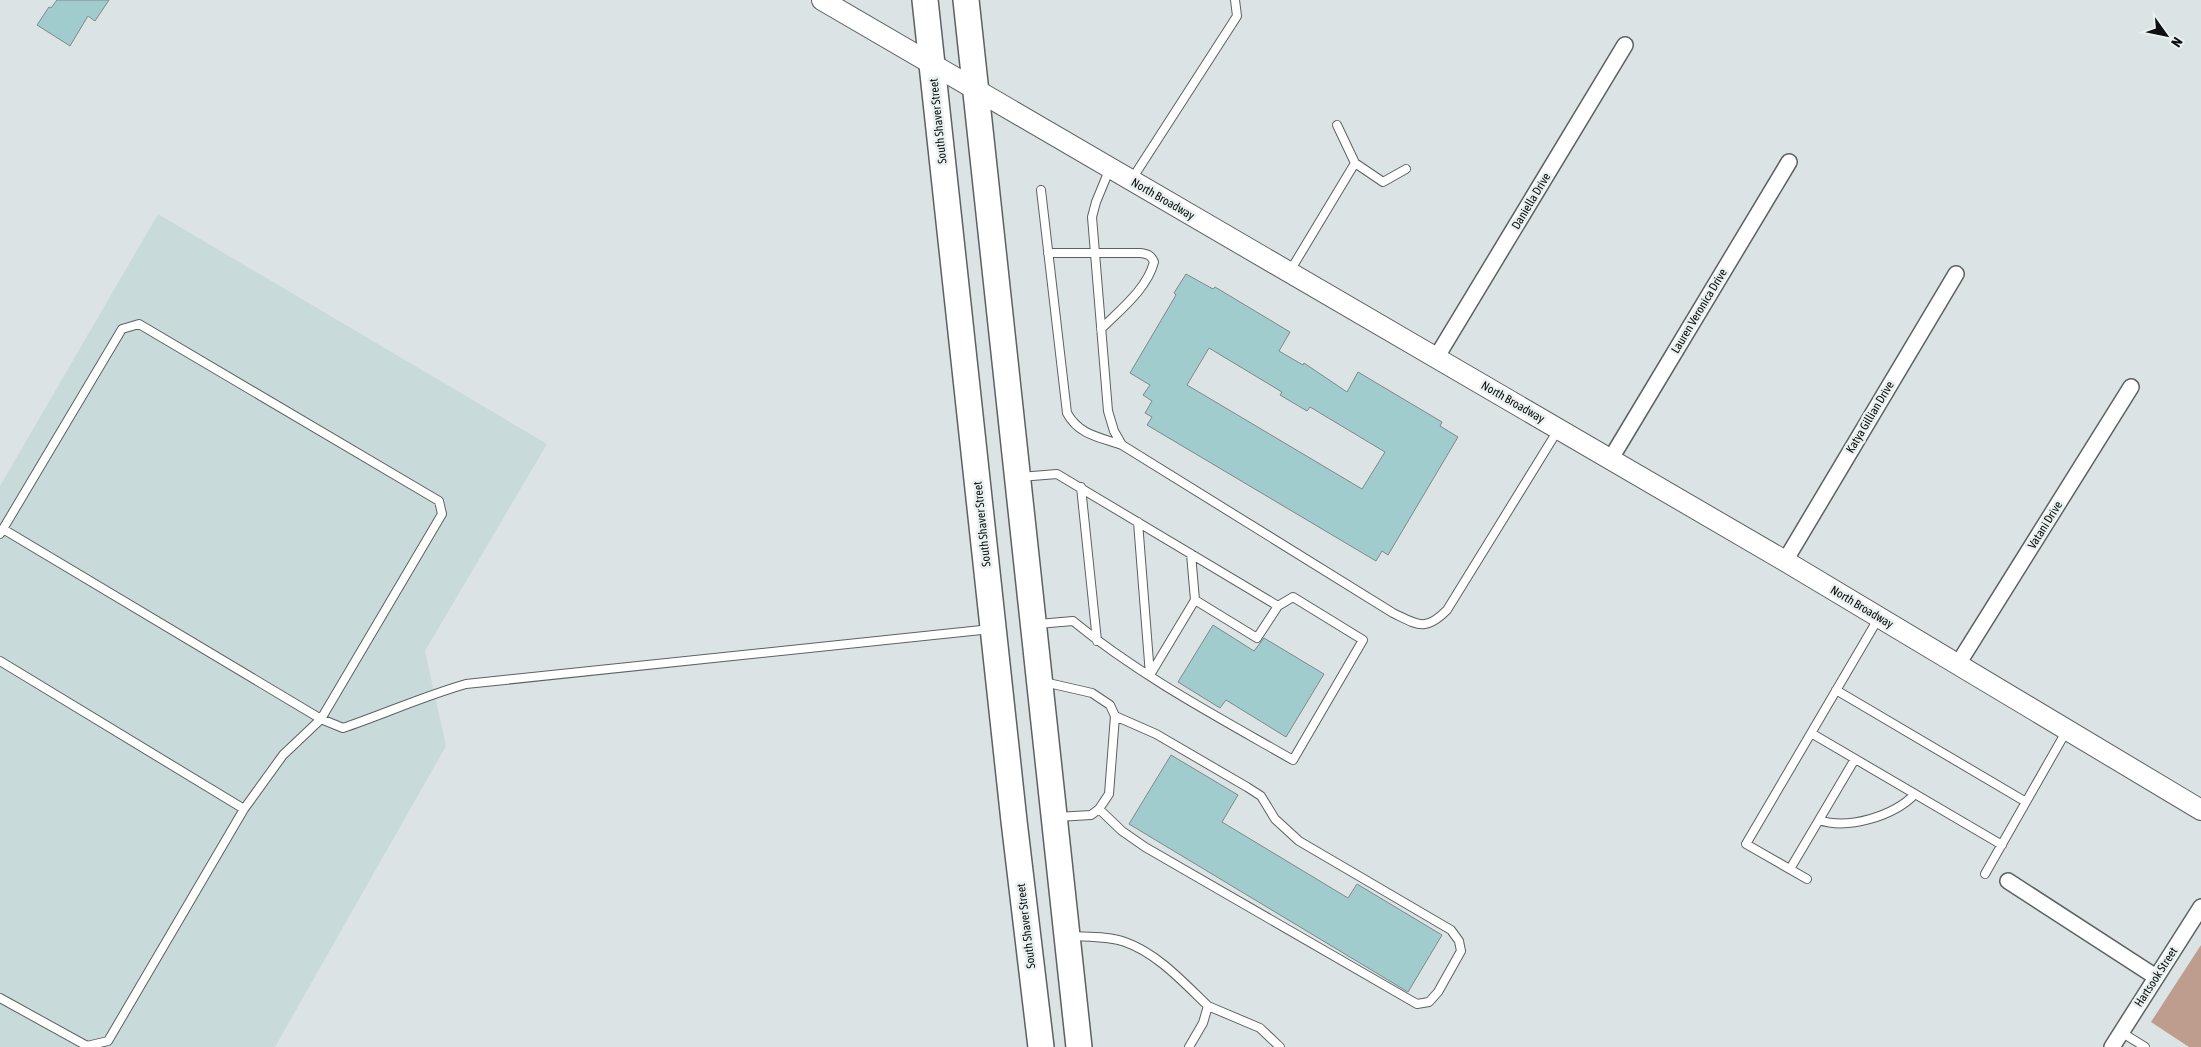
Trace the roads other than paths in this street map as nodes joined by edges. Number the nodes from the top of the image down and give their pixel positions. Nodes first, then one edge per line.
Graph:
1 (822, 0) edge
2 (925, 0) edge
3 (966, 0) edge
4 (1235, 0) edge
5 (1626, 45) dead end
6 (932, 64) junction
7 (976, 89) junction
8 (1337, 125) dead end
9 (1788, 162) dead end
10 (1355, 163) junction
11 (1110, 168) junction
12 (1406, 169) dead end
13 (1131, 181) junction
14 (1041, 190) dead end
15 (1048, 253) junction
16 (1095, 253) junction
17 (1289, 273) junction
18 (1956, 274) dead end
19 (1101, 329) junction
20 (1436, 358) junction
21 (2131, 387) dead end
22 (1559, 429) junction
23 (1122, 444) junction
24 (1610, 460) junction
25 (1018, 477) junction
26 (1081, 487) junction
27 (1138, 522) junction
28 (1, 532) edge
29 (1191, 554) junction
30 (1785, 561) junction
31 (1195, 600) junction
32 (1278, 606) junction
33 (1879, 617) junction
34 (1034, 624) junction
35 (993, 629) junction
36 (1097, 641) junction
37 (0, 661) edge
38 (1958, 664) junction
39 (1150, 675) junction
40 (1040, 680) junction
41 (1836, 690) junction
42 (1115, 716) junction
43 (321, 719) junction
44 (2067, 729) junction
45 (1811, 733) junction
46 (1855, 759) junction
47 (1915, 794) junction
48 (2026, 802) junction
49 (244, 809) junction
50 (1099, 809) junction
51 (2201, 810) edge
52 (1055, 818) junction
53 (1819, 820) junction
54 (1014, 821) junction
55 (2002, 845) junction
56 (1790, 869) junction
57 (1985, 874) dead end
58 (1807, 878) dead end
59 (2008, 881) dead end
60 (2201, 907) edge
61 (1067, 935) junction
62 (2156, 977) junction
63 (0, 998) edge
64 (1208, 1006) junction
65 (2121, 1032) junction
66 (1041, 1047) edge
67 (1079, 1047) edge
68 (1189, 1047) edge
69 (1280, 1047) edge
70 (2112, 1047) edge
71 (2145, 1047) edge

1 - 6 street, North Broadway
2 - 6 main road, South Shaver Street
3 - 7 main road
4 - 13 lane
5 - 20 street, Daniella Drive
6 - 7 street, North Broadway
6 - 35 main road, South Shaver Street
7 - 11 street, North Broadway
7 - 25 main road
8 - 10 lane
9 - 24 street, Lauren Veronica Drive
10 - 12 lane
10 - 17 lane
11 - 13 street, North Broadway
11 - 16 lane
13 - 17 street, North Broadway
14 - 15 lane
15 - 16 lane
15 - 23 lane
16 - 19 lane
16 - 19 lane
17 - 20 street, North Broadway
18 - 30 street, Katya Gillian Drive
19 - 23 lane
20 - 22 street, North Broadway
21 - 38 street, Vatani Drive
22 - 23 lane
22 - 24 street, North Broadway
24 - 30 street, North Broadway
25 - 26 lane
25 - 34 main road
26 - 27 lane
26 - 36 lane
27 - 29 lane
27 - 39 lane
28 - 43 lane
28 - 43 lane
29 - 31 lane
29 - 32 lane
30 - 33 street, North Broadway
31 - 32 lane
31 - 39 lane
32 - 39 lane
33 - 38 street, North Broadway
33 - 41 lane
34 - 35 main road
34 - 36 lane
34 - 40 main road
35 - 43 lane
35 - 54 main road, South Shaver Street
36 - 39 lane
37 - 49 lane
38 - 44 street, North Broadway
40 - 42 lane
40 - 52 main road
41 - 45 lane
41 - 48 lane
42 - 50 lane
42 - 50 lane
43 - 49 lane
44 - 48 lane
44 - 51 street, North Broadway
45 - 46 lane
45 - 56 lane
46 - 47 lane
46 - 53 lane
47 - 53 lane
47 - 55 lane
48 - 55 lane
49 - 63 lane
50 - 52 lane
52 - 54 main road
52 - 61 main road
53 - 56 lane
54 - 66 main road, South Shaver Street
55 - 57 lane
56 - 58 lane
59 - 62 street
60 - 62 street, Hartsook Street
61 - 64 lane
61 - 67 main road
62 - 65 street, Hartsook Street
64 - 68 lane
64 - 69 lane
65 - 70 street, Hartsook Street
65 - 71 lane

